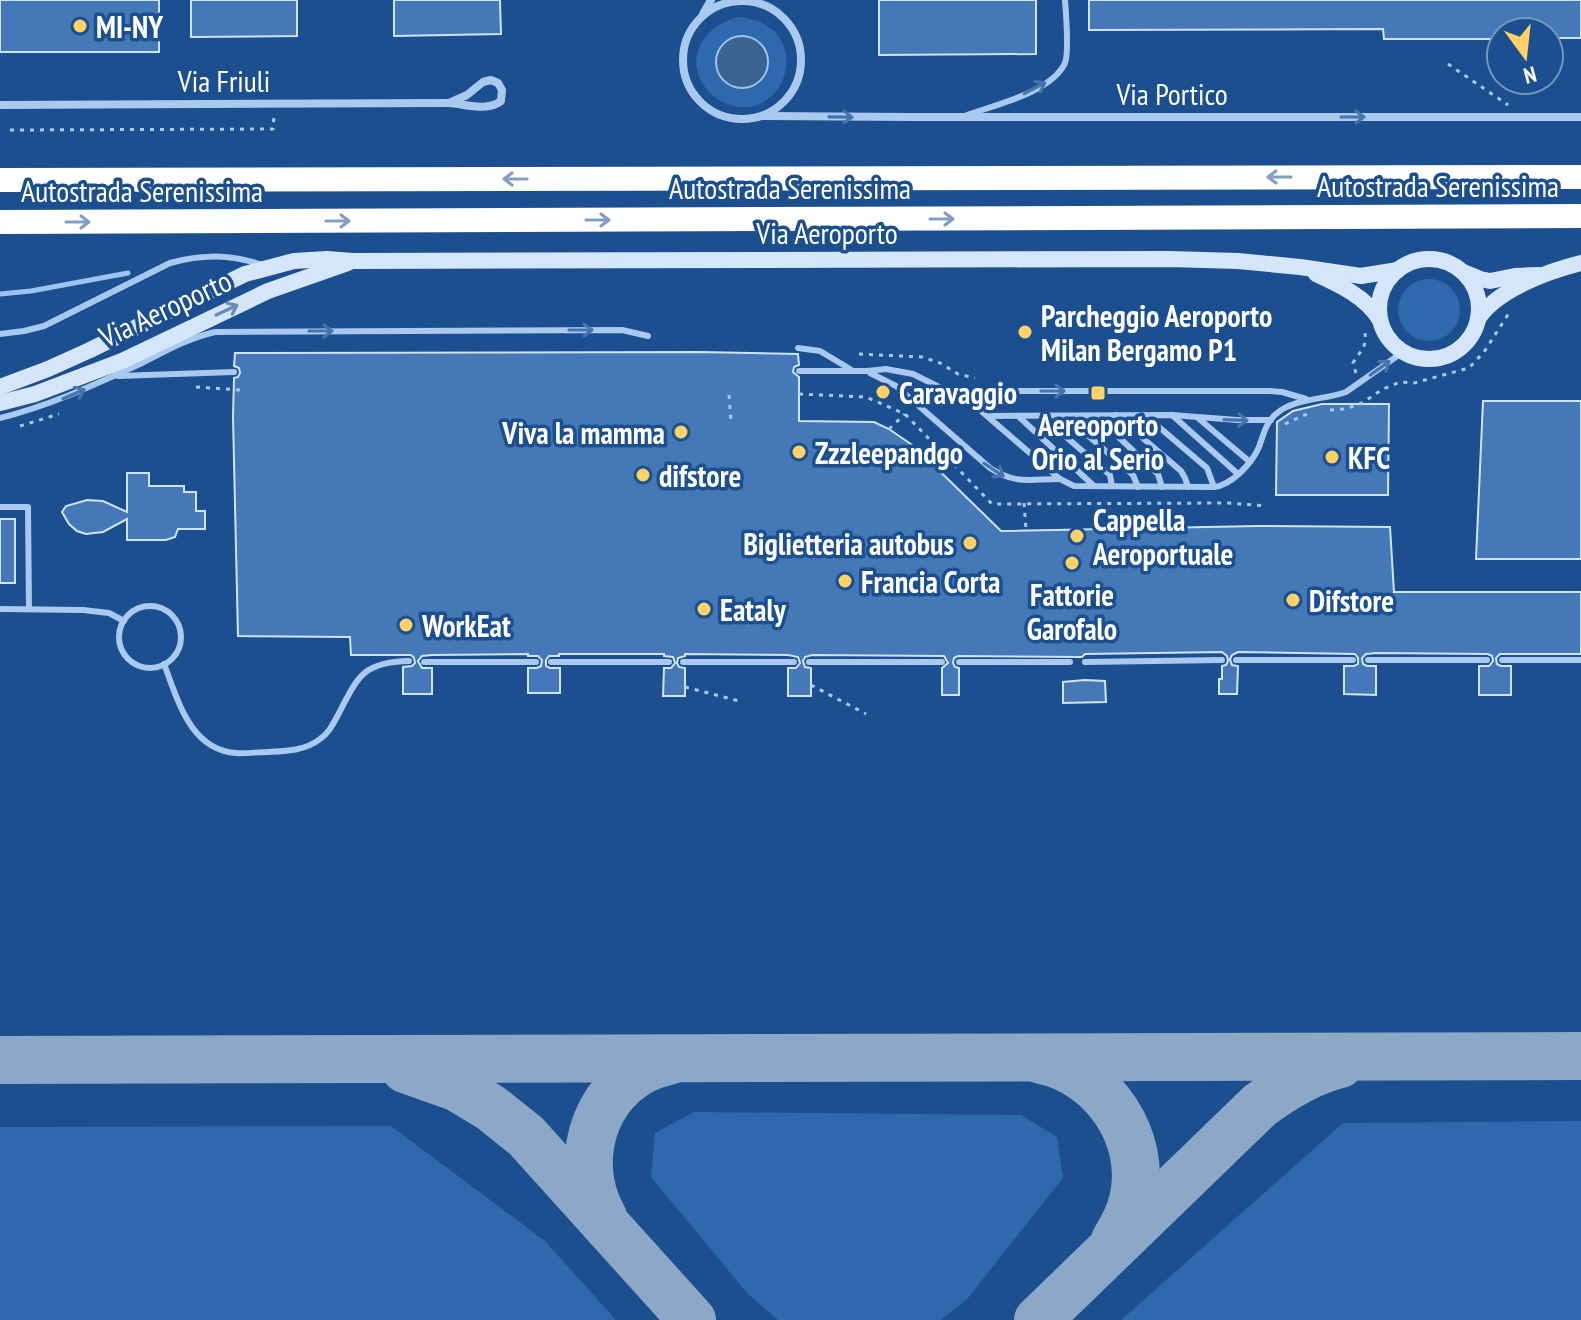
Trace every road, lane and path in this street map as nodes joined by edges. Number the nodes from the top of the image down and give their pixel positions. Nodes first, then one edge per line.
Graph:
1 (711, 0) edge
2 (1065, 0) edge
3 (755, 1) edge
4 (700, 18) junction
5 (1448, 64) dead end
6 (1499, 99) dead end
7 (449, 103) junction
8 (0, 105) edge
9 (286, 116) dead end
10 (764, 116) junction
11 (960, 117) junction
12 (1581, 117) edge
13 (10, 130) dead end
14 (1581, 177) edge
15 (0, 180) edge
16 (1581, 216) edge
17 (0, 222) edge
18 (353, 261) junction
19 (1581, 263) edge
20 (1300, 267) junction
21 (264, 268) junction
22 (1398, 270) junction
23 (1461, 271) junction
24 (1543, 274) junction
25 (1508, 314) dead end
26 (1478, 319) junction
27 (1362, 320) dead end
28 (1380, 320) junction
29 (0, 334) edge
30 (648, 336) dead end
31 (798, 348) dead end
32 (1403, 352) junction
33 (859, 354) dead end
34 (799, 371) dead end
35 (853, 371) junction
36 (867, 371) junction
37 (234, 372) dead end
38 (114, 376) junction
39 (980, 379) dead end
40 (1365, 379) junction
41 (183, 385) dead end
42 (0, 387) edge
43 (240, 390) dead end
44 (947, 391) junction
45 (729, 395) dead end
46 (1374, 395) junction
47 (1307, 399) junction
48 (0, 403) edge
49 (1326, 410) dead end
50 (64, 411) dead end
51 (1317, 412) dead end
52 (905, 414) dead end
53 (1116, 415) junction
54 (1145, 415) junction
55 (1172, 415) junction
56 (988, 416) junction
57 (1018, 416) junction
58 (1042, 416) junction
59 (1096, 416) junction
60 (1067, 417) junction
61 (0, 418) edge
62 (1198, 418) junction
63 (1271, 420) junction
64 (731, 421) dead end
65 (1286, 423) dead end
66 (15, 427) dead end
67 (889, 429) dead end
68 (1250, 462) junction
69 (953, 463) dead end
70 (942, 473) dead end
71 (1238, 474) junction
72 (1060, 479) junction
73 (1094, 486) junction
74 (1112, 486) junction
75 (1138, 487) junction
76 (1162, 487) junction
77 (1188, 487) junction
78 (1214, 487) junction
79 (1024, 503) dead end
80 (0, 507) edge
81 (1026, 530) dead end
82 (0, 609) edge
83 (29, 609) junction
84 (124, 621) junction
85 (1222, 660) dead end
86 (1236, 660) dead end
87 (1353, 660) dead end
88 (1368, 660) dead end
89 (1487, 660) dead end
90 (1502, 660) dead end
91 (1581, 660) edge
92 (409, 661) dead end
93 (424, 662) dead end
94 (536, 662) dead end
95 (551, 662) dead end
96 (669, 662) dead end
97 (683, 662) dead end
98 (794, 662) dead end
99 (809, 662) dead end
100 (942, 662) dead end
101 (959, 662) dead end
102 (1070, 662) dead end
103 (1085, 662) dead end
104 (164, 664) junction
105 (811, 685) dead end
106 (685, 687) dead end
107 (739, 701) dead end
108 (866, 714) dead end

1 - 4 street
11 -> 2 lane
3 - 4 street
3 - 10 street
4 - 10 street
5 - 6 path
7 - 7 street, Via Friuli
7 - 8 street, Via Friuli
9 - 13 path
10 -> 11 street, Via Portico
11 -> 12 street, Via Portico
14 -> 15 highway, Autostrada Serenissima
17 -> 16 highway, Autostrada Serenissima
18 - 20 main road, Via Aeroporto
18 - 21 main road, Via Aeroporto
48 -> 18 main road, Via Aeroporto
19 - 24 main road
20 - 22 main road, Via Aeroporto
20 - 28 main road, Via Aeroporto
21 - 29 lane
21 - 42 main road, Via Aeroporto
22 - 23 main road
22 - 28 main road
23 - 24 main road
23 - 26 main road
24 - 26 main road
25 - 46 path
26 - 32 main road
27 - 40 path
28 - 32 main road
38 -> 30 lane
31 - 35 lane
40 -> 32 lane
33 - 39 path
34 - 35 lane
35 - 36 lane
36 - 44 lane
36 -> 72 lane
37 - 38 lane
61 -> 38 lane
40 - 46 path
40 - 47 lane
41 - 43 path
44 -> 47 lane
44 - 56 lane
45 - 64 path
46 - 49 path
47 - 63 lane
50 - 66 path
51 - 65 path
52 - 67 path
53 - 54 lane
53 - 59 lane
53 - 77 lane
54 - 55 lane
54 - 78 lane
55 - 62 lane
55 - 71 lane
56 - 57 lane
56 - 72 lane
57 - 58 lane
57 - 73 lane
58 - 60 lane
58 - 74 lane
59 - 60 lane
59 - 76 lane
60 - 75 lane
62 -> 63 lane
62 - 68 lane
63 - 68 lane
68 - 71 lane
69 - 70 path
71 - 78 lane
72 - 73 lane
73 - 74 lane
74 - 75 lane
75 - 76 lane
76 - 77 lane
77 - 78 lane
79 - 81 path
80 - 83 lane
82 - 83 lane
83 - 84 lane
84 - 104 lane
84 - 104 lane
85 - 103 lane
86 - 87 lane
88 - 89 lane
90 - 91 lane
92 - 104 lane
93 - 94 lane
95 - 96 lane
97 - 98 lane
99 - 100 lane
101 - 102 lane
105 - 108 path
106 - 107 path

